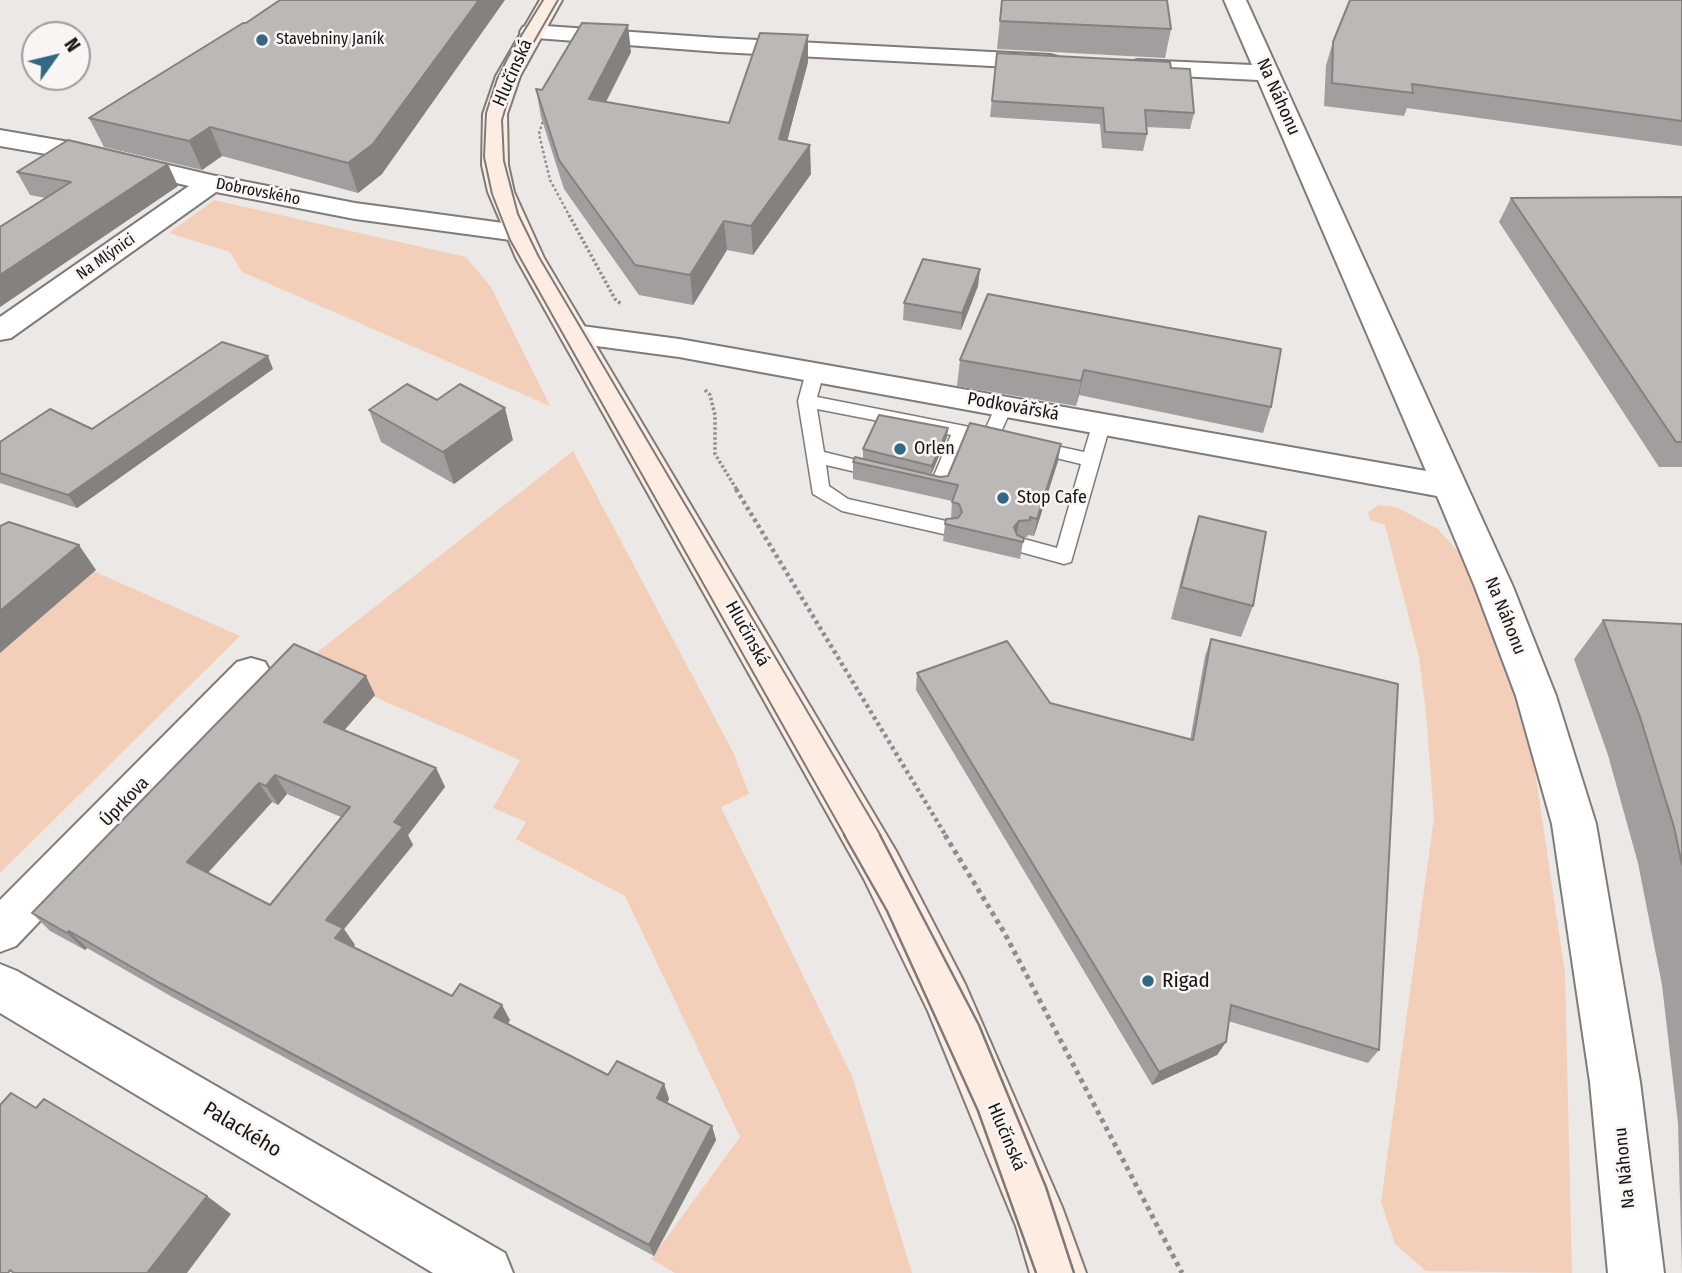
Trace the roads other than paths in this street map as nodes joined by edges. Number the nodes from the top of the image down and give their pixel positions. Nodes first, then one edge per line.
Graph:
1 (551, 0) edge
2 (1235, 0) edge
3 (531, 32) junction
4 (1076, 63) edge
5 (1117, 65) edge
6 (1268, 73) junction
7 (0, 138) edge
8 (211, 183) junction
9 (518, 233) junction
10 (0, 331) edge
11 (574, 334) junction
12 (811, 387) junction
13 (1003, 405) junction
14 (1102, 422) junction
15 (961, 432) junction
16 (1003, 440) junction
17 (816, 456) junction
18 (1092, 460) junction
19 (1450, 486) junction
20 (948, 528) edge
21 (1024, 546) edge
22 (251, 673) dead end
23 (0, 931) edge
24 (0, 987) edge
25 (485, 1273) edge
26 (1058, 1273) edge
27 (1636, 1273) edge

1 - 3 street, Hlučínská
2 - 6 street, Na Náhonu
3 - 4 street
3 - 9 street, Hlučínská
5 - 6 street
6 - 19 street, Na Náhonu
7 - 8 street, Dobrovského
8 - 9 street, Dobrovského
8 - 10 street, Na Mlýnici
9 - 11 street, Hlučínská
11 - 12 street, Podkovářská
11 - 26 street, Hlučínská
12 - 13 street, Podkovářská
12 - 15 lane
12 - 17 lane
13 - 14 street, Podkovářská
13 - 16 lane
14 - 18 lane
14 - 19 street, Podkovářská
15 - 16 lane
15 - 17 lane
16 - 18 lane
17 - 20 lane
18 - 21 lane
19 - 27 street, Na Náhonu
22 - 23 street, Úprkova
24 - 25 street, Palackého

